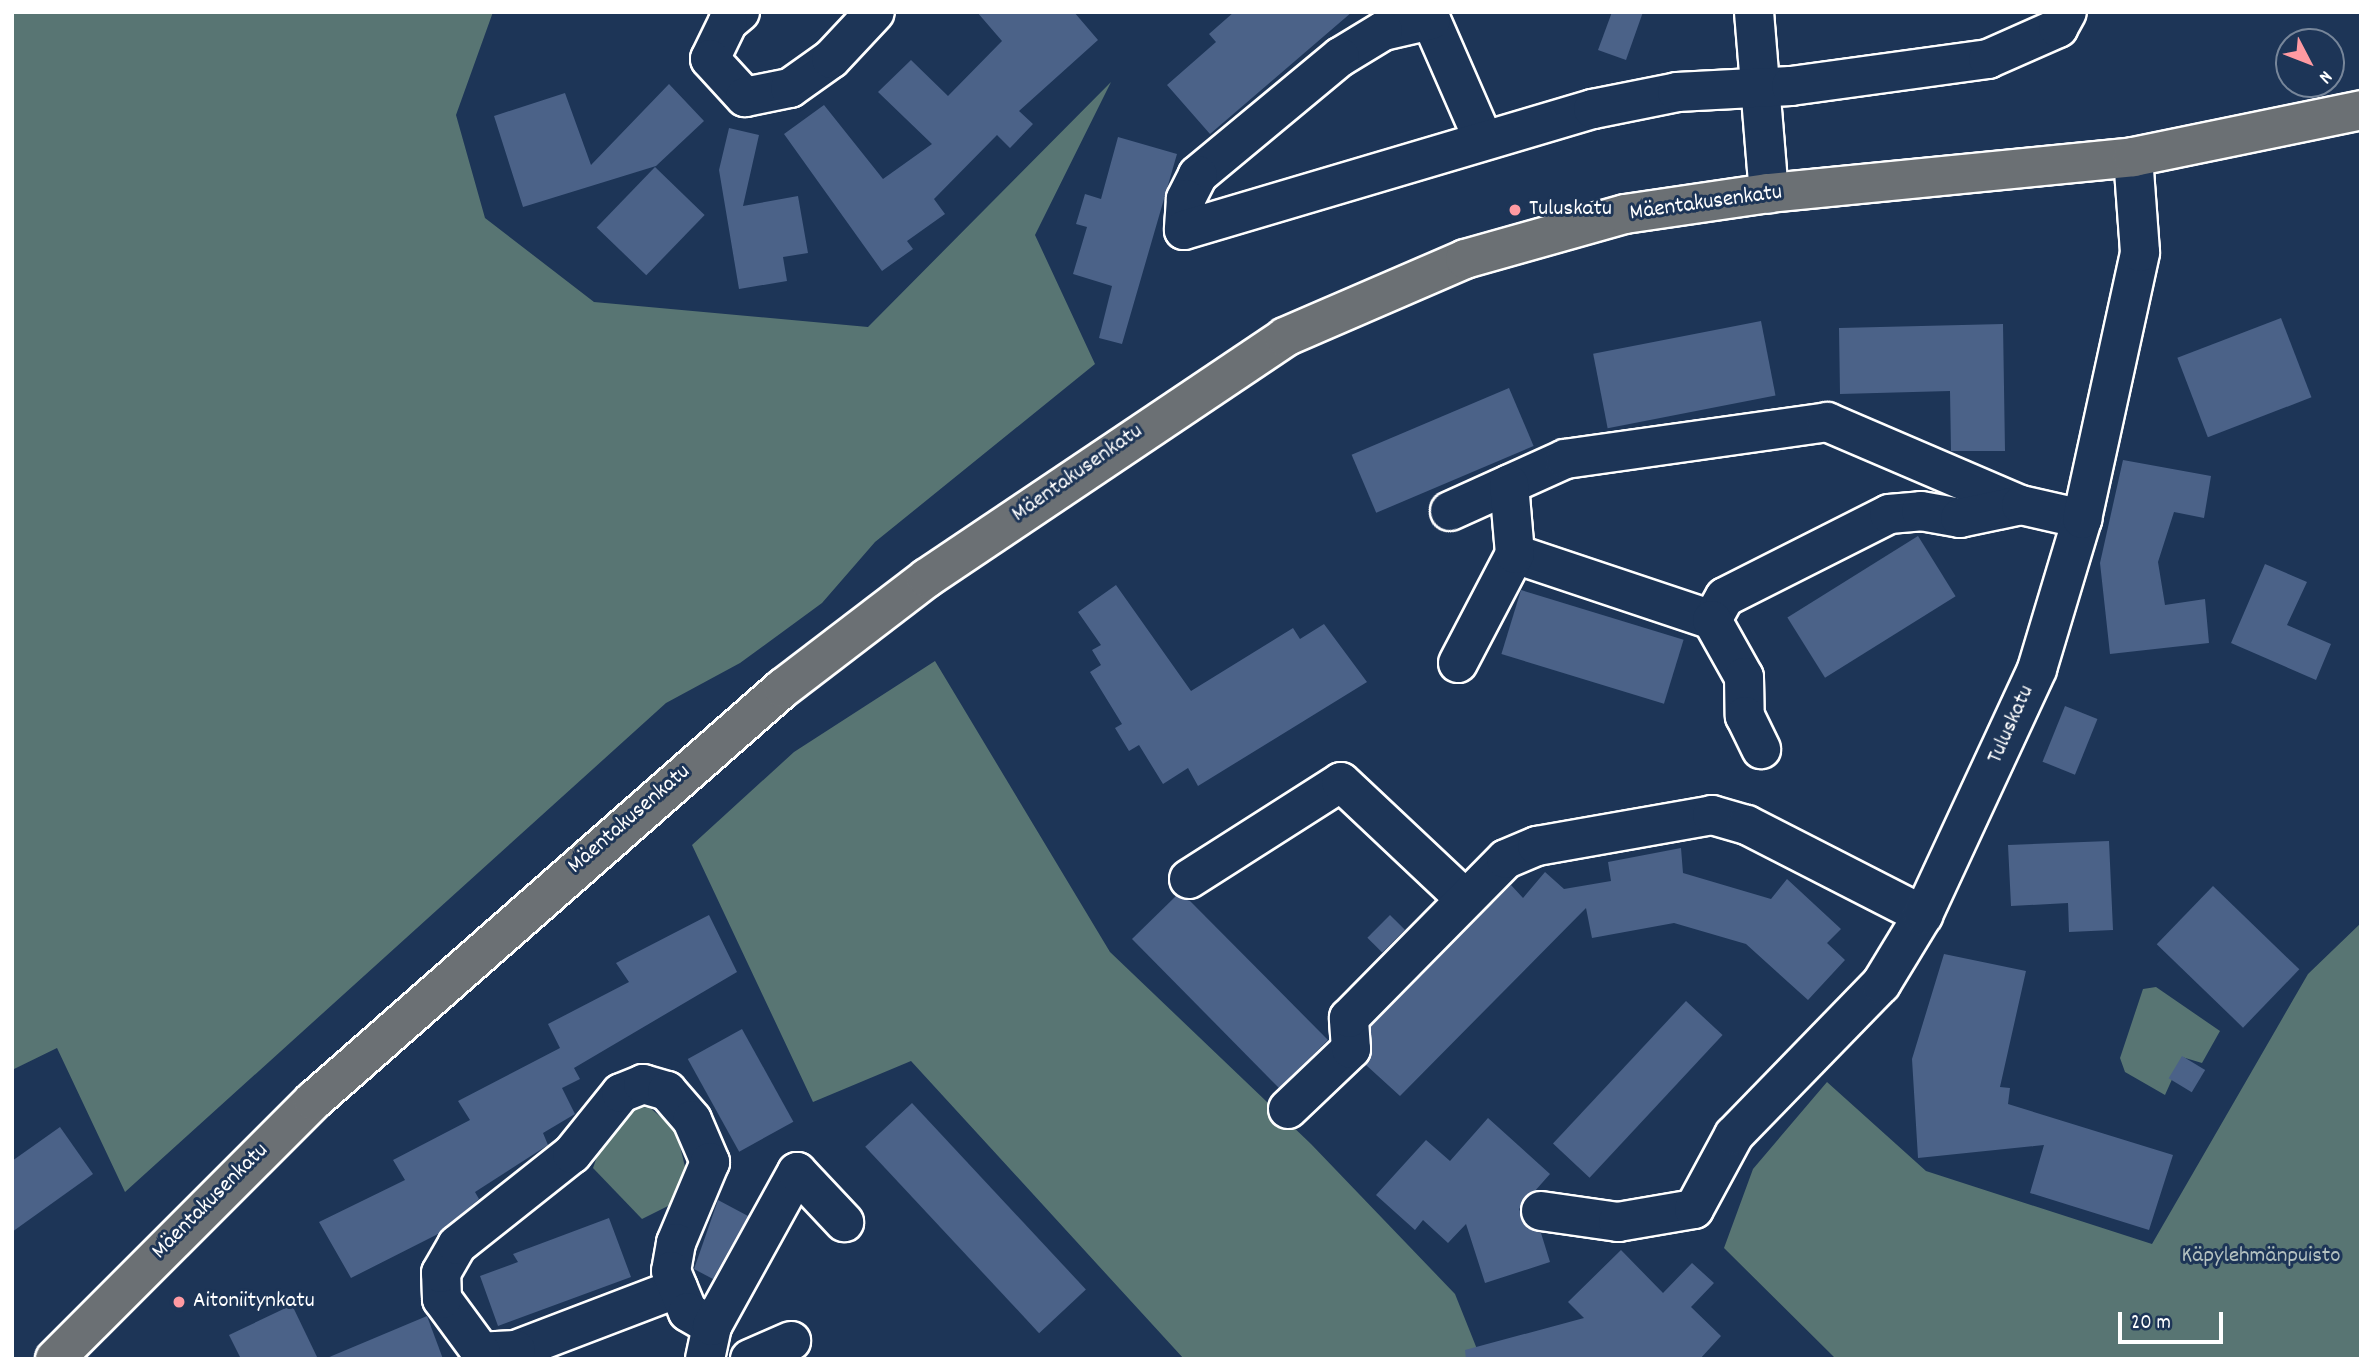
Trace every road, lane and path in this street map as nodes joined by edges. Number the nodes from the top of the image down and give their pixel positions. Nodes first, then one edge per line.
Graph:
1 (740, 12) edge
2 (875, 12) edge
3 (1754, 12) edge
4 (2067, 12) edge
5 (1758, 87) junction
6 (2361, 110) edge
7 (1483, 139) junction
8 (2133, 157) junction
9 (1769, 193) junction
10 (1509, 484) junction
11 (2021, 505) junction
12 (1450, 511) dead end
13 (2082, 519) junction
14 (1515, 554) junction
15 (1712, 620) junction
16 (1458, 663) dead end
17 (1761, 749) dead end
18 (1189, 879) dead end
19 (1464, 898) junction
20 (1923, 915) junction
21 (1288, 1109) dead end
22 (1541, 1211) dead end
23 (844, 1222) dead end
24 (678, 1288) junction
25 (791, 1341) dead end
26 (708, 1343) edge
27 (55, 1359) edge
28 (750, 1359) edge

1 - 2 street
3 - 5 street
4 - 5 street
5 - 7 street
5 - 9 street
6 - 8 main road, Mäentakusenkatu
7 - 7 street
8 - 9 main road, Mäentakusenkatu
8 - 13 street, Tuluskatu
9 - 27 main road, Mäentakusenkatu
10 - 11 street
10 - 12 street
10 - 14 street
11 - 13 street
11 - 15 street
13 - 20 street, Tuluskatu
14 - 15 street
14 - 16 street
15 - 17 street
18 - 19 street
19 - 20 street
19 - 21 street
20 - 22 street, Tuluskatu
23 - 26 street
24 - 24 street
24 - 26 street
25 - 28 street

